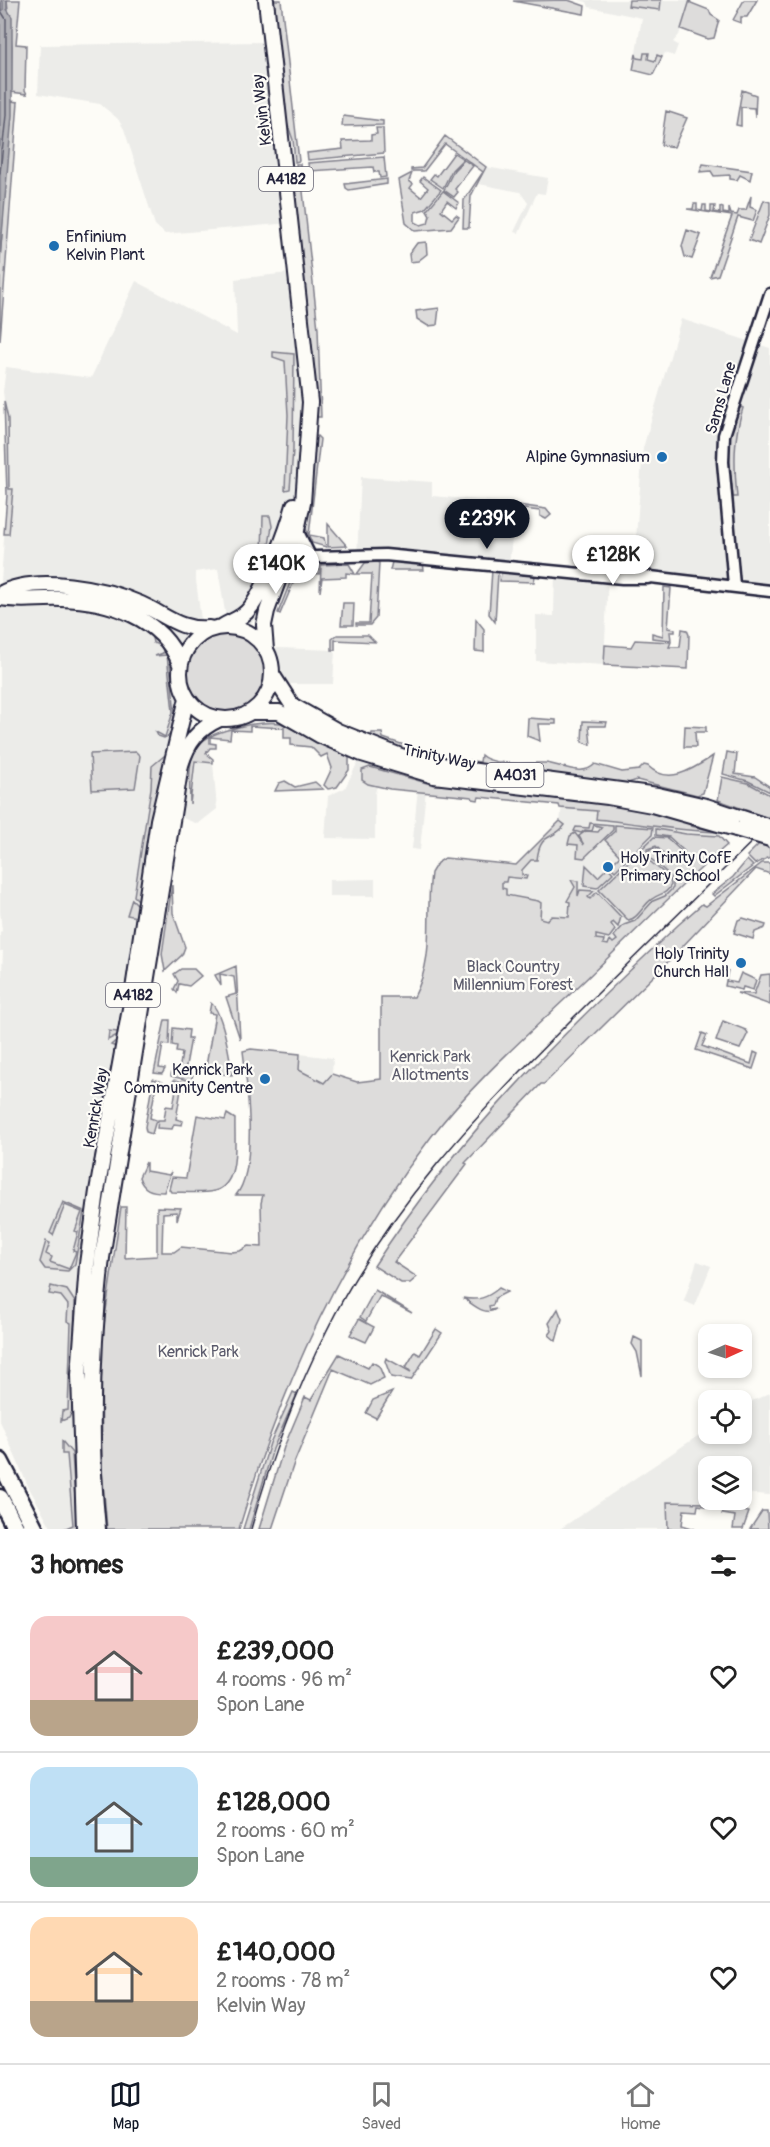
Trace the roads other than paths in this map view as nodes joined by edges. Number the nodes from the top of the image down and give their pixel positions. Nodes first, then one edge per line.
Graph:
1 (266, 0) edge
2 (770, 294) edge
3 (305, 359) junction
4 (297, 530) junction
5 (287, 558) junction
6 (311, 558) junction
7 (74, 585) junction
8 (734, 585) junction
9 (770, 590) edge
10 (0, 596) edge
11 (88, 602) junction
12 (252, 606) junction
13 (218, 627) junction
14 (266, 650) junction
15 (180, 664) junction
16 (272, 674) junction
17 (187, 698) junction
18 (251, 712) junction
19 (220, 719) junction
20 (741, 824) junction
21 (770, 827) edge
22 (770, 839) edge
23 (0, 1461) edge
24 (0, 1498) edge
25 (16, 1529) edge
26 (35, 1529) edge
27 (84, 1529) edge
28 (98, 1529) edge

1 - 3 main road, Kelvin Way / A4182
2 - 8 street, Sams Lane
3 - 4 main road, Kelvin Way / A4182
3 - 12 main road, Kelvin Way / A4182
4 - 5 main road, Kelvin Way / A4182
4 - 6 street
5 - 6 street
5 - 12 street
5 - 14 main road, Kelvin Way / A4182
6 - 8 street
7 - 10 main road
7 - 11 main road
7 - 13 main road
8 - 9 street
10 - 11 main road
11 - 15 main road
12 - 13 main road, Kelvin Way / A4182
13 - 14 main road
13 - 15 main road, A4182
14 - 16 main road, A4182
15 - 17 main road, A4182
16 - 18 main road
16 - 20 main road, Trinity Way / A4031
17 - 19 main road
17 - 27 main road, Kenrick Way / A4182
18 - 19 main road, A4182
18 - 20 main road, Trinity Way / A4031
19 - 28 main road, Kenrick Way / A4182
20 - 21 main road, Trinity Way / A4031, bridge
20 - 22 main road, Trinity Way / A4031, bridge
23 - 26 highway
24 - 25 highway

